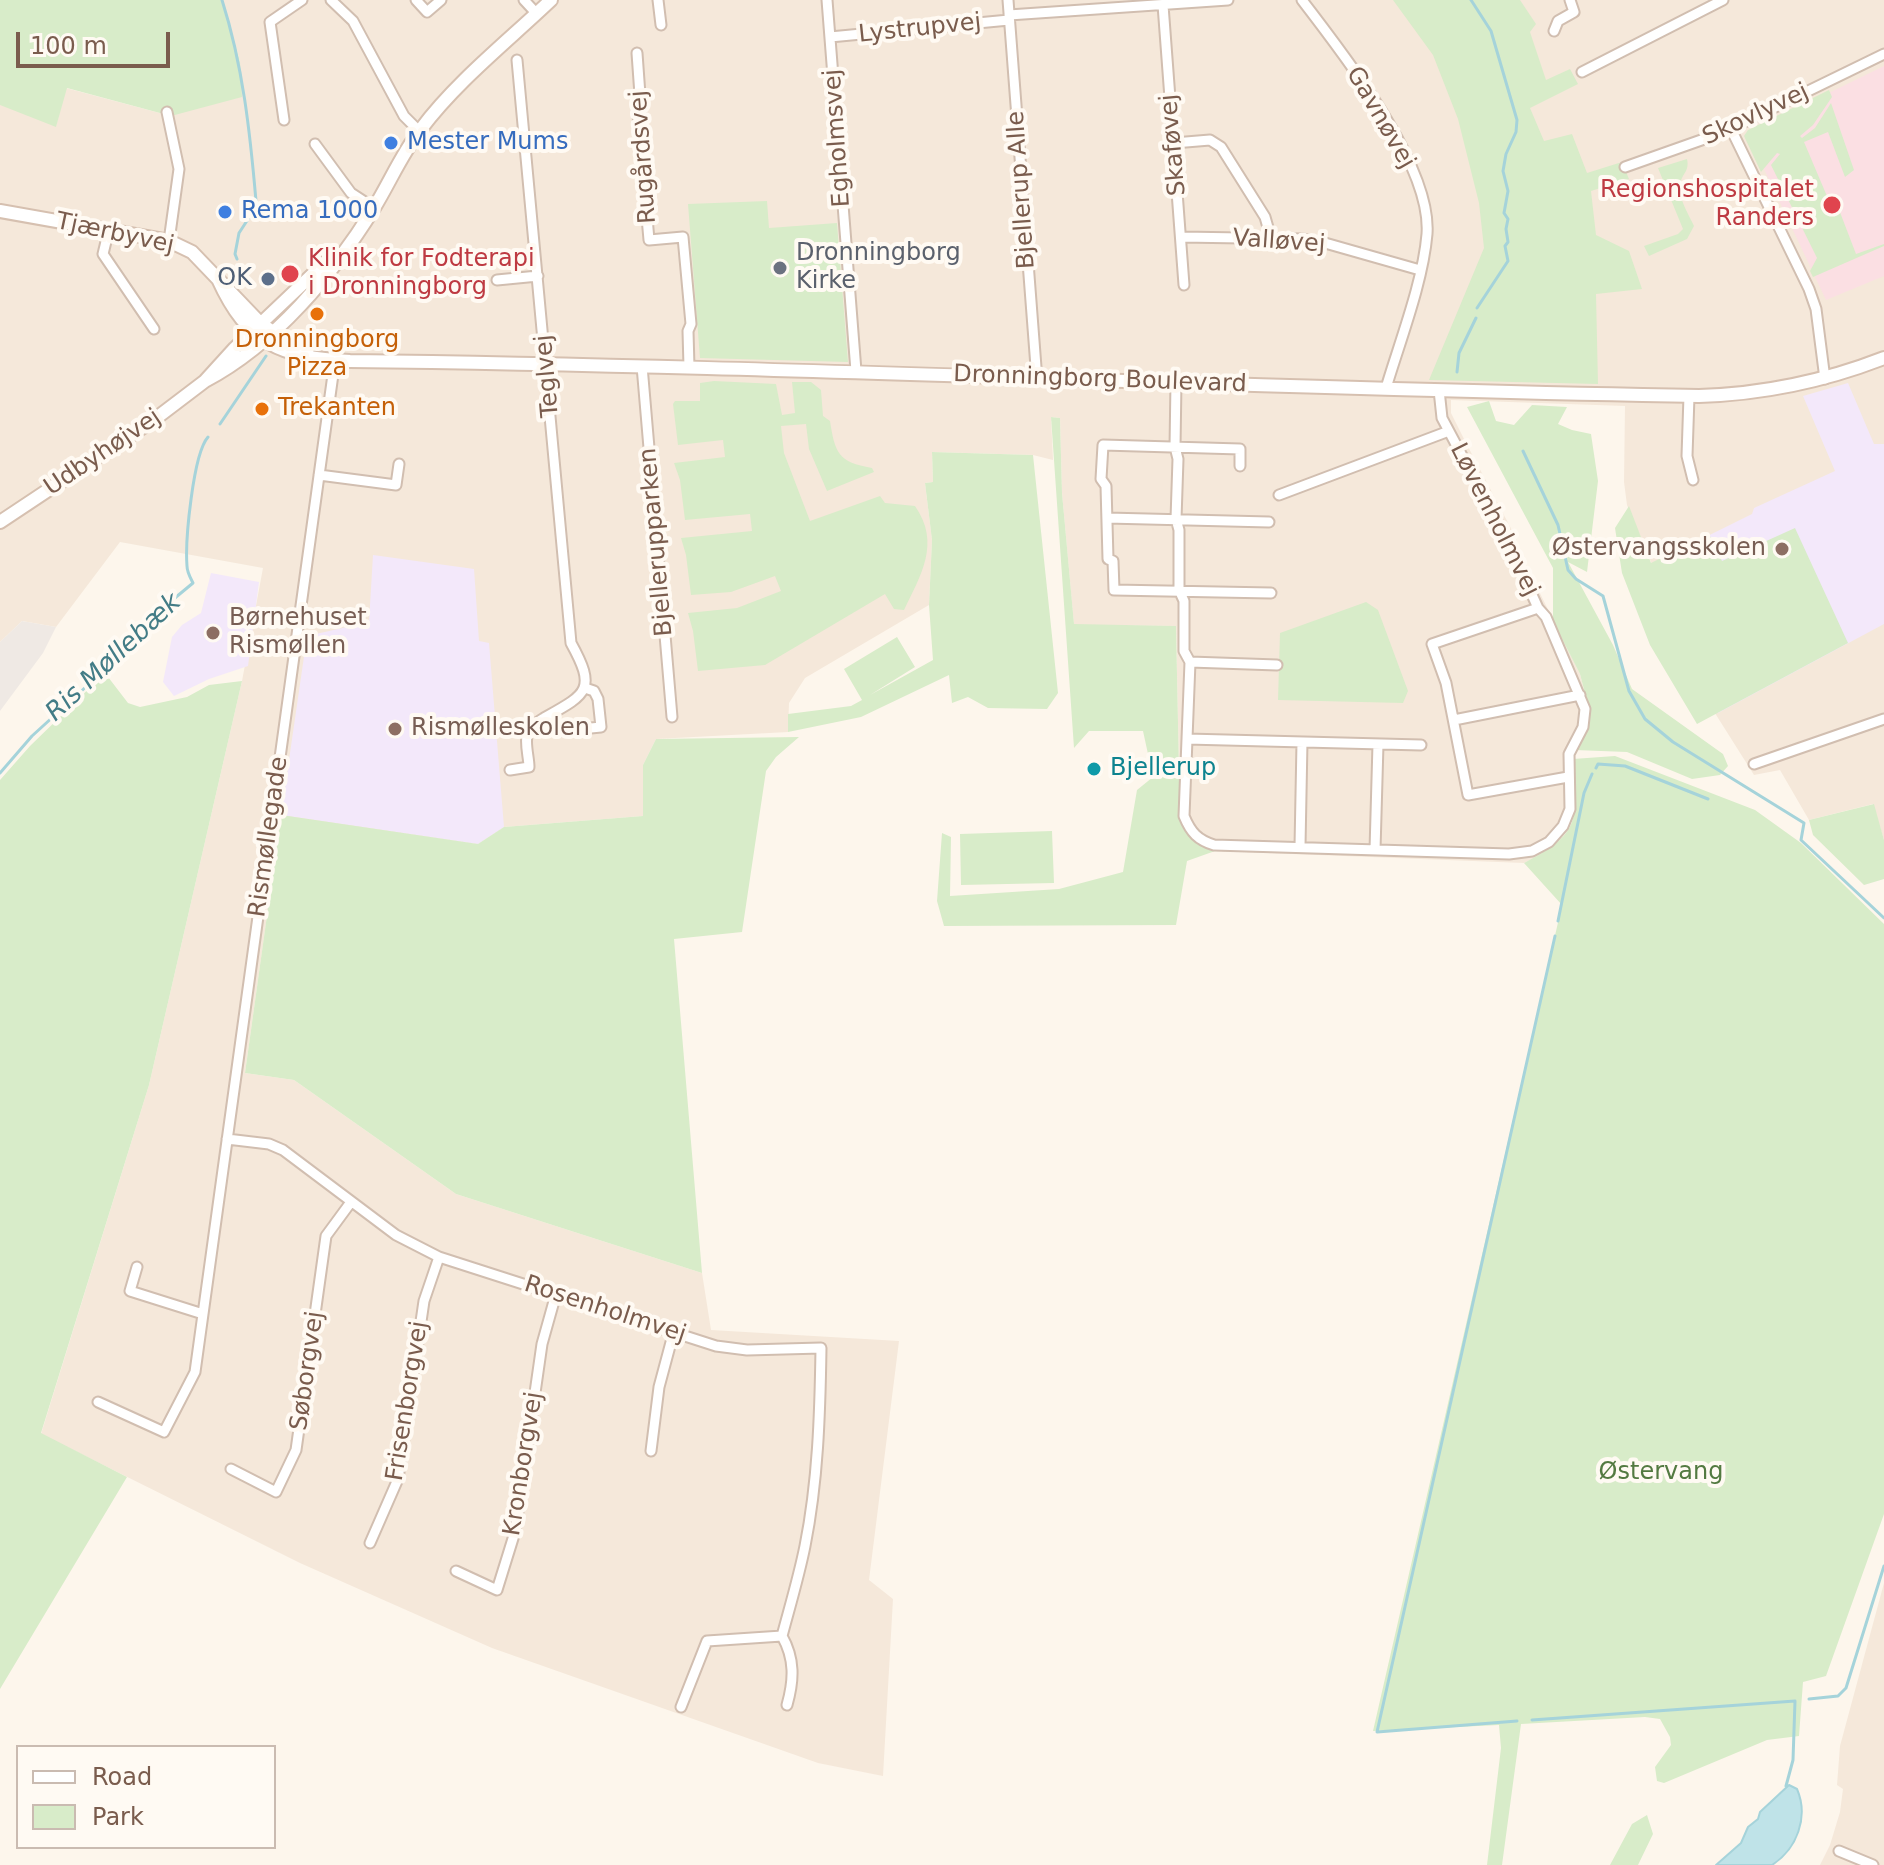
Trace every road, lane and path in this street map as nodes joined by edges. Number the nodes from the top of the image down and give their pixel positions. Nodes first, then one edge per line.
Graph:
1 (302, 0) edge
2 (331, 0) edge
3 (416, 0) edge
4 (441, 0) edge
5 (524, 0) edge
6 (551, 0) edge
7 (658, 0) edge
8 (827, 0) edge
9 (1008, 0) edge
10 (1228, 0) edge
11 (1302, 0) edge
12 (1570, 0) edge
13 (1723, 0) edge
14 (1163, 5) junction
15 (537, 14) junction
16 (1009, 17) junction
17 (661, 25) dead end
18 (1554, 31) dead end
19 (830, 37) junction
20 (637, 53) dead end
21 (1884, 54) edge
22 (517, 60) dead end
23 (1582, 72) dead end
24 (167, 112) dead end
25 (284, 120) dead end
26 (1731, 129) junction
27 (419, 131) junction
28 (1174, 143) junction
29 (315, 144) dead end
30 (1625, 167) dead end
31 (374, 208) junction
32 (0, 211) edge
33 (109, 229) junction
34 (1182, 237) junction
35 (1271, 238) junction
36 (169, 241) junction
37 (1420, 270) junction
38 (538, 276) junction
39 (497, 280) dead end
40 (1184, 285) dead end
41 (154, 329) dead end
42 (262, 332) junction
43 (1884, 358) edge
44 (335, 360) junction
45 (547, 364) junction
46 (642, 366) junction
47 (689, 367) junction
48 (856, 371) junction
49 (1825, 379) junction
50 (1037, 380) junction
51 (1176, 382) junction
52 (1386, 388) junction
53 (1439, 390) junction
54 (1689, 396) junction
55 (1449, 431) junction
56 (1175, 447) junction
57 (399, 464) dead end
58 (1240, 466) dead end
59 (319, 475) junction
60 (1693, 480) dead end
61 (1279, 495) dead end
62 (1107, 518) junction
63 (1176, 519) junction
64 (0, 522) edge
65 (1269, 522) dead end
66 (1179, 590) junction
67 (1271, 593) dead end
68 (1538, 608) junction
69 (1190, 662) junction
70 (1277, 665) dead end
71 (585, 688) junction
72 (1580, 695) junction
73 (672, 717) dead end
74 (1884, 719) edge
75 (1454, 720) junction
76 (581, 729) dead end
77 (1187, 739) junction
78 (1302, 742) junction
79 (1378, 744) junction
80 (1421, 745) dead end
81 (1754, 764) dead end
82 (510, 770) dead end
83 (1568, 777) junction
84 (1300, 846) junction
85 (1375, 850) junction
86 (227, 1139) junction
87 (351, 1202) junction
88 (439, 1257) junction
89 (137, 1267) dead end
90 (556, 1294) junction
91 (203, 1314) junction
92 (674, 1331) junction
93 (98, 1402) dead end
94 (651, 1451) dead end
95 (231, 1469) dead end
96 (370, 1543) dead end
97 (456, 1571) dead end
98 (782, 1636) junction
99 (787, 1705) dead end
100 (681, 1707) dead end
101 (1839, 1851) dead end
102 (1873, 1865) edge

1 - 25 street
2 - 27 street
3 - 4 street
5 - 15 street
6 - 15 street, Udbyhøjvej
7 - 17 street
8 - 19 street, Egholmsvej
9 - 16 street, Bjellerup Alle
10 - 14 street, Lystrupvej
11 - 37 street, Gavnøvej
12 - 18 street
13 - 23 street
14 - 16 street, Lystrupvej
14 - 28 street, Skaføvej
15 - 27 street, Udbyhøjvej
16 - 19 street, Lystrupvej
16 - 50 street, Bjellerup Alle
19 - 48 street, Egholmsvej
20 - 47 street, Rugårdsvej
21 - 26 street, Skovlyvej
22 - 38 street, Teglvej
24 - 36 street
26 - 30 street, Skovlyvej
26 - 49 street
27 - 31 street, Udbyhøjvej
28 - 34 street, Skaføvej
28 - 35 street
29 - 31 street
31 - 42 street, Udbyhøjvej
32 - 33 street, Tjærbyvej
33 - 36 street, Tjærbyvej
33 - 41 street
34 - 35 street, Valløvej
34 - 40 street, Skaføvej
35 - 37 street, Valløvej
36 - 42 street, Tjærbyvej
37 - 52 street, Gavnøvej
38 - 39 street
38 - 45 street, Teglvej
42 - 44 street, Dronningborg Boulevard
42 - 64 street, Udbyhøjvej
43 - 49 street, Dronningborg Boulevard
44 - 45 street, Dronningborg Boulevard
44 - 59 street, Rismøllegade
45 - 46 street, Dronningborg Boulevard
45 - 71 street, Teglvej
46 - 47 street, Dronningborg Boulevard
46 - 73 street, Bjellerupparken
47 - 48 street, Dronningborg Boulevard
48 - 50 street, Dronningborg Boulevard
49 - 54 street, Dronningborg Boulevard
50 - 51 street, Dronningborg Boulevard
51 - 52 street, Dronningborg Boulevard
51 - 56 street, Løvenholmvej
52 - 53 street, Dronningborg Boulevard
53 - 54 street, Dronningborg Boulevard
53 - 55 street, Løvenholmvej
54 - 60 street
55 - 61 street, Løvenholmvej
55 - 68 street, Løvenholmvej
56 - 58 street
56 - 62 street
56 - 63 street, Løvenholmvej
57 - 59 street
59 - 86 street, Rismøllegade
62 - 63 street
62 - 66 street
63 - 65 street
63 - 66 street, Løvenholmvej
66 - 67 street
66 - 69 street, Løvenholmvej
68 - 72 street, Løvenholmvej
68 - 75 street, Løvenholmvej
69 - 70 street
69 - 77 street, Løvenholmvej
71 - 76 street, Teglvej
71 - 82 street
72 - 75 street
72 - 83 street, Løvenholmvej
74 - 81 street
75 - 83 street, Løvenholmvej
77 - 78 street
77 - 84 street, Løvenholmvej
78 - 79 street
78 - 84 street
79 - 80 street
79 - 85 street
83 - 85 street, Løvenholmvej
84 - 85 street, Løvenholmvej
86 - 87 street, Rosenholmvej
86 - 91 street, Rismøllegade
87 - 88 street, Rosenholmvej
87 - 95 street, Søborgvej
88 - 90 street, Rosenholmvej
88 - 96 street, Frisenborgvej
89 - 91 street
90 - 92 street, Rosenholmvej
90 - 97 street, Kronborgvej
91 - 93 street, Rismøllegade
92 - 94 street
92 - 98 street, Rosenholmvej
98 - 99 street
98 - 100 street
101 - 102 street

